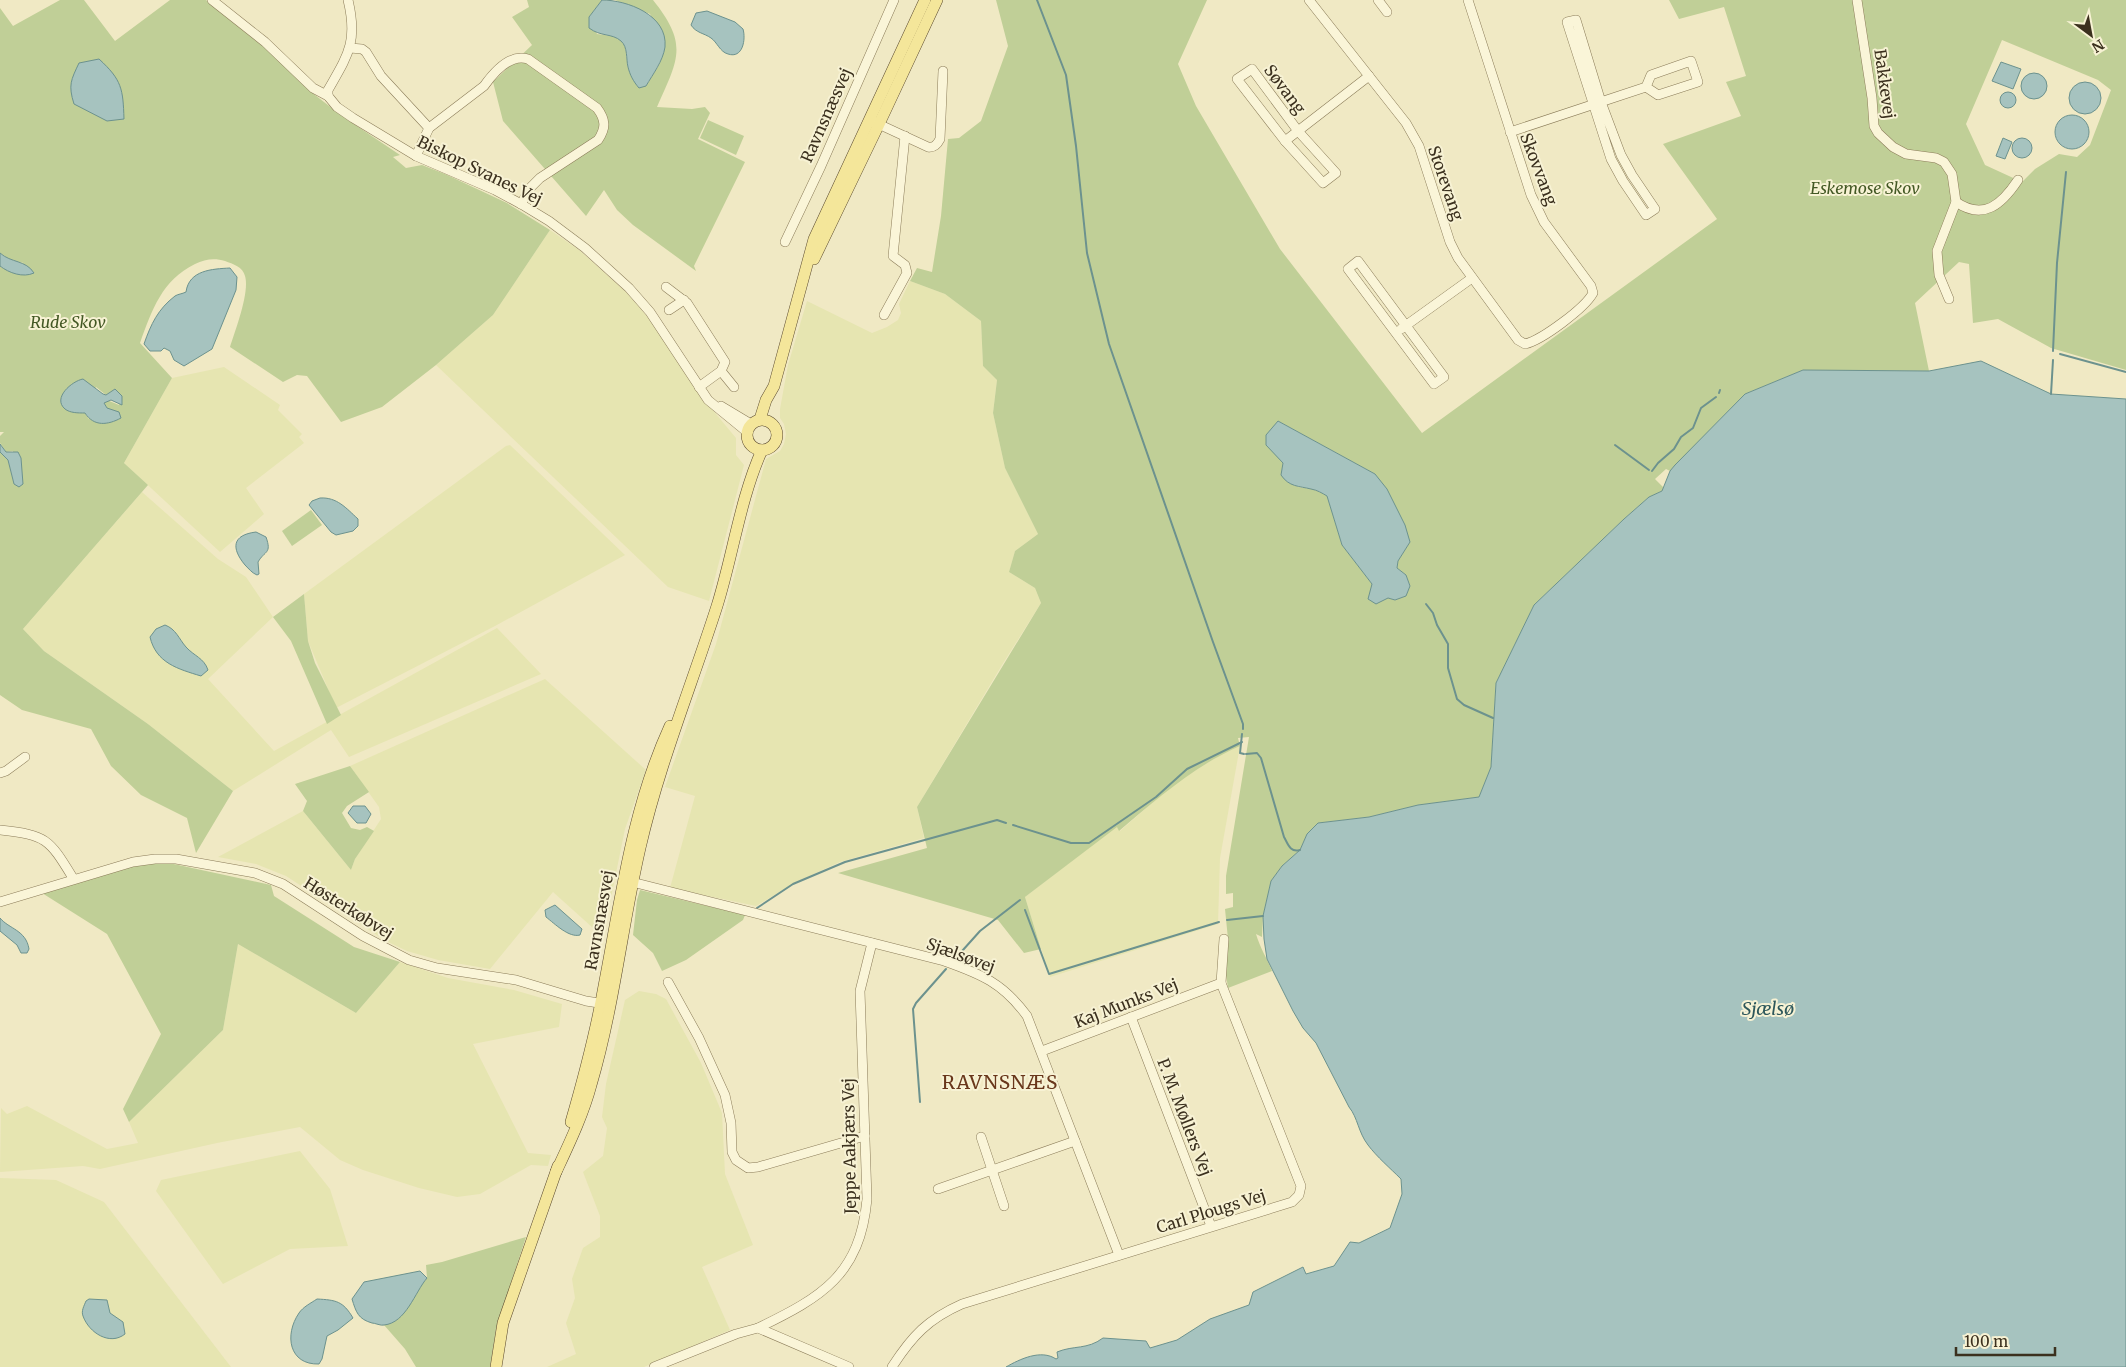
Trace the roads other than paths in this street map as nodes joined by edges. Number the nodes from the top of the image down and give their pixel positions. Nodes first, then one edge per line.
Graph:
1 (212, 0) edge
2 (348, 0) edge
3 (894, 0) edge
4 (925, 0) edge
5 (937, 0) edge
6 (1309, 0) edge
7 (1378, 0) edge
8 (1468, 0) edge
9 (1857, 0) edge
10 (1388, 12) dead end
11 (350, 48) junction
12 (943, 71) dead end
13 (1370, 76) junction
14 (1646, 87) junction
15 (328, 96) junction
16 (1597, 104) junction
17 (874, 123) junction
18 (429, 128) junction
19 (1298, 131) junction
20 (1510, 132) junction
21 (905, 136) junction
22 (1285, 141) junction
23 (416, 156) junction
24 (2018, 180) dead end
25 (1956, 202) junction
26 (520, 204) junction
27 (785, 242) dead end
28 (1472, 278) junction
29 (666, 287) dead end
30 (1949, 298) dead end
31 (684, 300) junction
32 (669, 310) dead end
33 (884, 315) dead end
34 (1560, 323) joint
35 (1405, 325) junction
36 (1395, 333) junction
37 (721, 371) junction
38 (699, 386) junction
39 (734, 387) dead end
40 (757, 424) junction
41 (758, 449) junction
42 (25, 758) dead end
43 (0, 773) edge
44 (0, 830) edge
45 (73, 878) junction
46 (628, 880) junction
47 (0, 902) edge
48 (1224, 939) dead end
49 (872, 943) junction
50 (668, 982) dead end
51 (1221, 983) junction
52 (605, 1004) junction
53 (1131, 1017) junction
54 (1042, 1051) junction
55 (865, 1136) junction
56 (981, 1137) dead end
57 (1075, 1141) junction
58 (992, 1170) junction
59 (938, 1189) dead end
60 (1004, 1206) dead end
61 (1211, 1226) junction
62 (1119, 1255) junction
63 (758, 1328) junction
64 (496, 1367) edge
65 (654, 1367) edge
66 (849, 1367) edge
67 (892, 1367) edge

1 - 15 street, Biskop Svanes Vej
2 - 11 street
3 - 27 street, Ravnsnæsvej
4 - 17 main road
5 - 17 main road
6 - 13 street, Storevang
7 - 10 street
8 - 20 street, Skovvang
9 - 25 street, Bakkevej
11 - 15 street
11 - 18 street
12 - 21 street
13 - 19 street, Søvang
13 - 28 street, Storevang
14 - 14 street
14 - 16 street
15 - 23 street, Biskop Svanes Vej
16 - 16 street
16 - 16 street
16 - 20 street
17 - 21 street
17 - 40 main road
18 - 23 street
18 - 26 street
19 - 22 street, Søvang
19 - 22 street, Søvang
19 - 22 street, Søvang
20 - 34 street, Skovvang
21 - 33 street
23 - 26 street, Biskop Svanes Vej
24 - 25 street
25 - 30 street, Bakkevej
26 - 38 street, Biskop Svanes Vej
28 - 34 street, Storevang
28 - 35 street
29 - 31 street
31 - 32 street
31 - 37 street
35 - 36 street
35 - 36 street
35 - 36 street
37 - 38 street
37 - 39 street
38 - 40 street, Biskop Svanes Vej
40 - 41 main road
40 - 41 main road
41 - 46 main road, Ravnsnæsvej
42 - 43 street
44 - 45 street
45 - 47 street, Høsterkøbvej
45 - 52 street, Høsterkøbvej
46 - 49 street, Sjælsøvej
46 - 52 main road, Ravnsnæsvej
48 - 51 street, Carl Plougs Vej
49 - 54 street, Sjælsøvej
49 - 55 street, Jeppe Aakjærs Vej
50 - 55 street
51 - 53 street, Kaj Munks Vej
51 - 61 street, Carl Plougs Vej
52 - 64 main road, Ravnsnæsvej
53 - 54 street, Kaj Munks Vej
53 - 61 street, P. M. Møllers Vej
54 - 57 street, Sjælsøvej
55 - 63 street, Jeppe Aakjærs Vej
56 - 58 street
57 - 58 street
57 - 62 street, Sjælsøvej
58 - 59 street
58 - 60 street
61 - 62 street, Carl Plougs Vej
62 - 67 street, Carl Plougs Vej
63 - 65 street, Jeppe Aakjærs Vej
63 - 66 street

